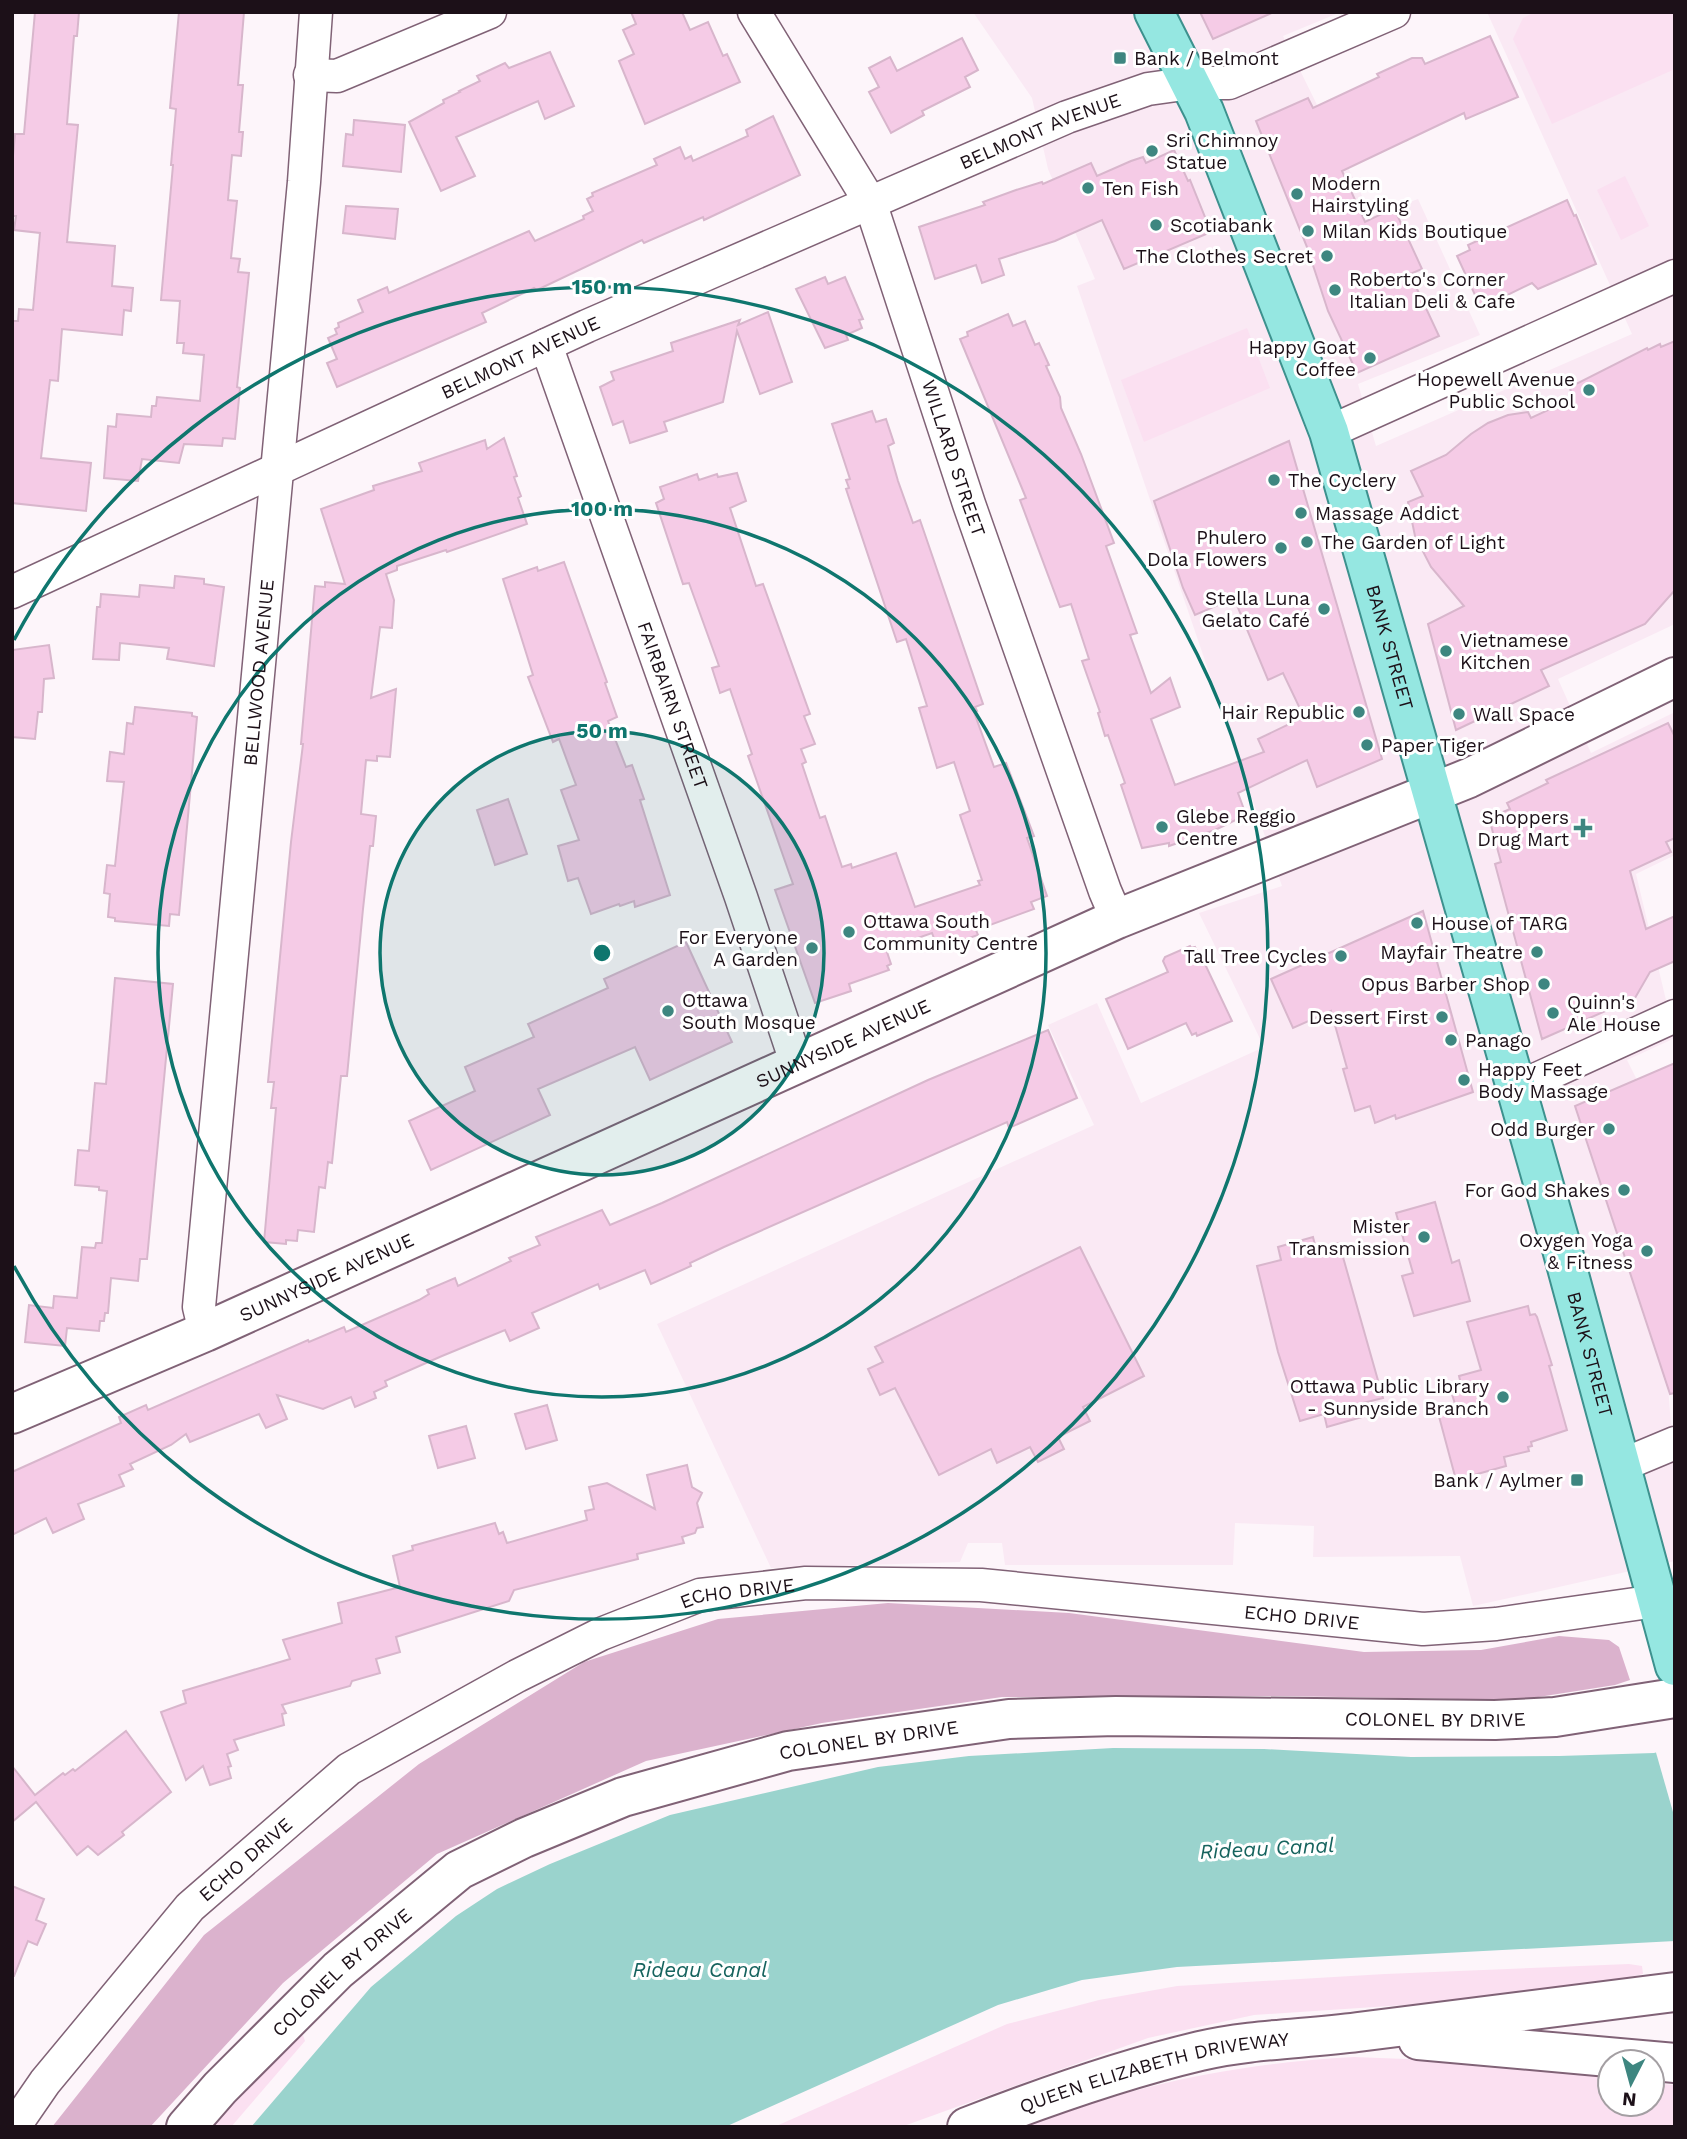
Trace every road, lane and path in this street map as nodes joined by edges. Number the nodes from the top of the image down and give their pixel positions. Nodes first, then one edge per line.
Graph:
1 (316, 12) edge
2 (489, 12) edge
3 (754, 12) edge
4 (1154, 12) edge
5 (1394, 12) edge
6 (310, 75) junction
7 (1191, 83) junction
8 (870, 202) junction
9 (1675, 276) edge
10 (546, 345) junction
11 (1329, 432) junction
12 (276, 471) junction
13 (12, 592) edge
14 (1675, 677) edge
15 (1433, 793) junction
16 (1117, 919) junction
17 (1675, 1016) edge
18 (797, 1065) junction
19 (1515, 1089) junction
20 (205, 1332) junction
21 (12, 1414) edge
22 (1675, 1443) edge
23 (1620, 1466) junction
24 (1658, 1579) edge
25 (1675, 1666) edge
26 (1675, 1698) edge
27 (1675, 1992) edge
28 (1346, 2034) junction
29 (1675, 2063) edge
30 (14, 2127) edge
31 (186, 2127) edge
32 (967, 2127) edge

1 - 6 street, BELLWOOD AVENUE
2 - 6 street
3 - 8 street, WILLARD STREET
4 - 7 main road, BANK STREET
5 - 7 street, BELMONT AVENUE
6 - 12 street, BELLWOOD AVENUE
7 - 8 street, BELMONT AVENUE
7 - 11 main road, BANK STREET
8 - 10 street, BELMONT AVENUE
8 - 16 street, WILLARD STREET
9 - 11 street
10 - 12 street, BELMONT AVENUE
10 - 18 street, FAIRBAIRN STREET
11 - 15 main road, BANK STREET
12 - 13 street, BELMONT AVENUE
12 - 20 street, BELLWOOD AVENUE
14 - 15 main road, SUNNYSIDE AVENUE
15 - 16 main road, SUNNYSIDE AVENUE
15 - 19 main road, BANK STREET
16 - 18 main road, SUNNYSIDE AVENUE
17 - 19 street
18 - 20 main road, SUNNYSIDE AVENUE
19 - 23 main road, BANK STREET
20 - 21 main road, SUNNYSIDE AVENUE
22 - 23 street
23 - 24 main road, BANK STREET
24 - 25 main road, BANK STREET
24 - 30 street, ECHO DRIVE
26 - 31 main road, COLONEL BY DRIVE
27 - 28 main road, QUEEN ELIZABETH DRIVEWAY
28 - 29 main road, QUEEN ELIZABETH DRIVEWAY
28 - 32 main road, QUEEN ELIZABETH DRIVEWAY

